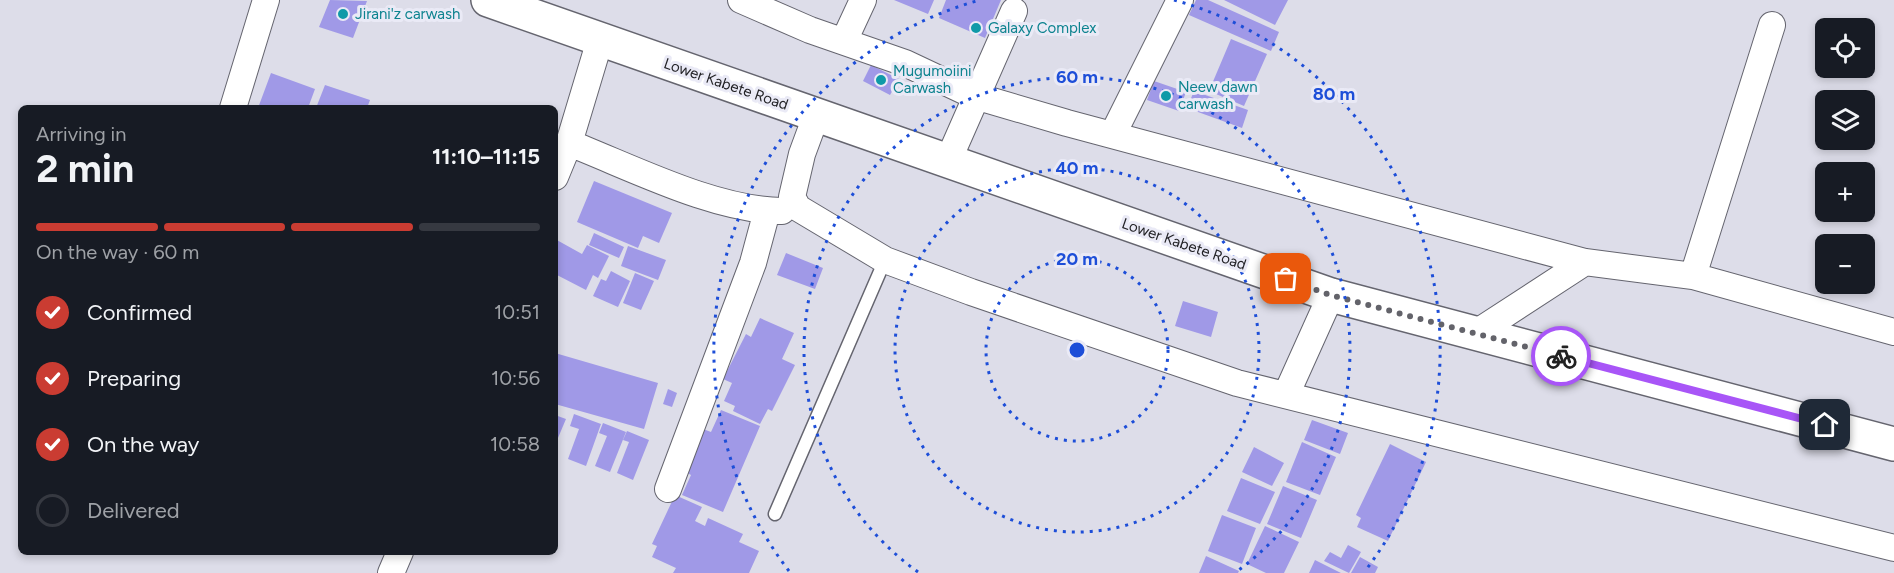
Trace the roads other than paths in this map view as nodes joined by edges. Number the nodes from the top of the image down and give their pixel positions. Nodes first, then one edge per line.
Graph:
1 (266, 0) edge
2 (488, 0) edge
3 (741, 0) edge
4 (863, 0) edge
5 (1179, 0) edge
6 (1014, 11) dead end
7 (1772, 24) dead end
8 (600, 40) junction
9 (844, 41) junction
10 (975, 96) junction
11 (234, 105) edge
12 (816, 116) junction
13 (1113, 134) junction
14 (569, 143) junction
15 (948, 161) junction
16 (558, 170) edge
17 (767, 211) junction
18 (803, 211) junction
19 (885, 260) junction
20 (1585, 262) junction
21 (1693, 276) junction
22 (1330, 295) junction
23 (1894, 332) edge
24 (1476, 333) junction
25 (1286, 395) junction
26 (1894, 444) edge
27 (668, 489) dead end
28 (775, 514) dead end
29 (1894, 548) edge
30 (399, 555) edge
31 (391, 573) edge

1 - 11 street
2 - 8 main road, Lower Kabete Road
3 - 9 street
4 - 9 street
5 - 13 street
6 - 10 street
7 - 21 street
8 - 12 main road, Lower Kabete Road
8 - 14 street
9 - 10 street
10 - 13 street
10 - 15 street
12 - 15 main road, Lower Kabete Road
12 - 18 street
13 - 20 street
14 - 16 street
14 - 17 street
15 - 22 main road, Lower Kabete Road
17 - 18 street
17 - 27 street
18 - 19 street
19 - 25 street
19 - 28 lane
20 - 21 street
20 - 24 street
21 - 23 street
22 - 24 main road, Lower Kabete Road
22 - 25 street
24 - 26 main road, Lower Kabete Road
25 - 29 street
30 - 31 street

